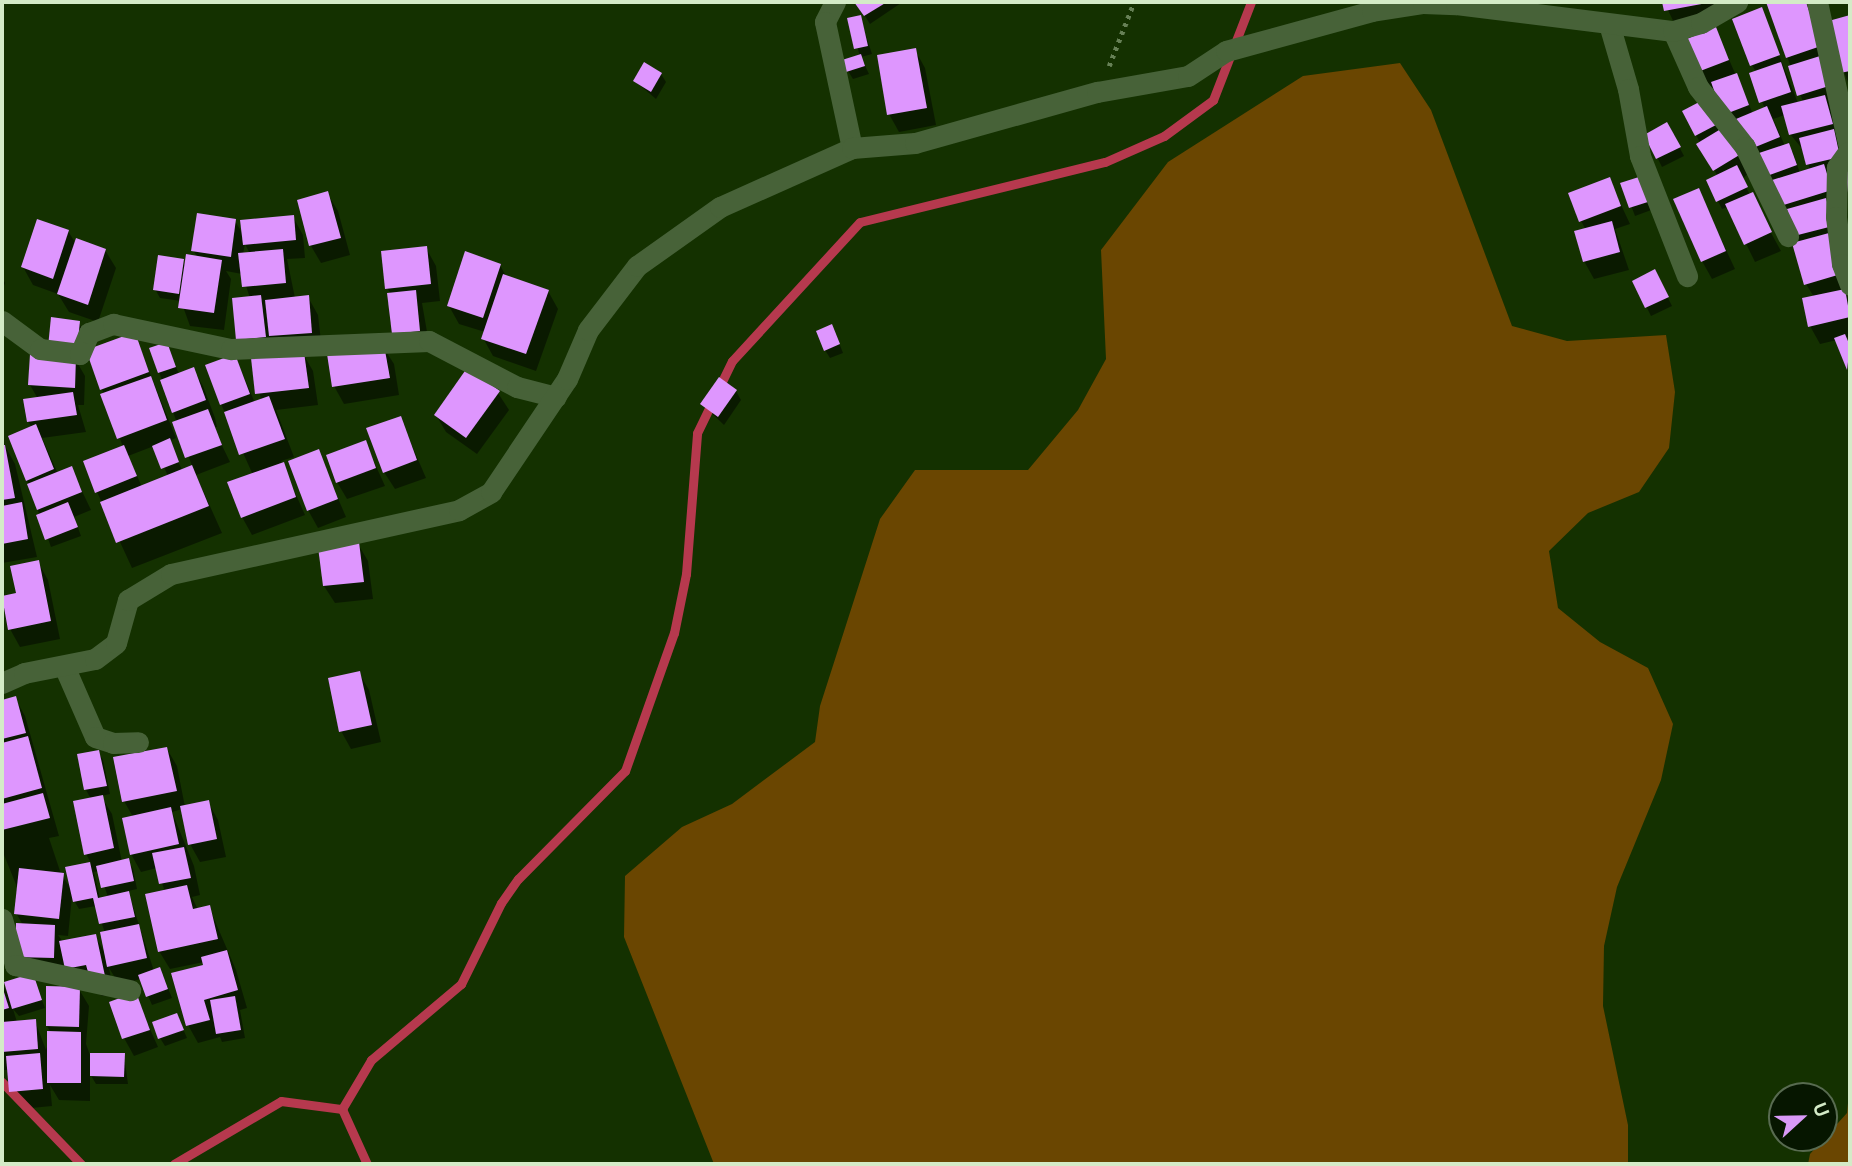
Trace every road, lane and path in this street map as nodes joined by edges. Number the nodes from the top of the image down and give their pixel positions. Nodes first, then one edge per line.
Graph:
1 (835, 2) edge
2 (1134, 2) edge
3 (1737, 2) edge
4 (1817, 2) edge
5 (1609, 24) junction
6 (1673, 31) junction
7 (1097, 92) junction
8 (852, 148) junction
9 (1849, 152) edge
10 (1788, 236) dead end
11 (1687, 276) dead end
12 (1850, 285) edge
13 (2, 321) edge
14 (556, 397) junction
15 (64, 666) junction
16 (2, 683) edge
17 (138, 742) dead end
18 (2, 919) edge
19 (8, 965) edge
20 (131, 990) dead end

1 - 8 street
2 - 7 path
3 - 6 street
4 - 9 street
5 - 6 street
5 - 7 street
5 - 11 street
6 - 10 street
7 - 8 street
8 - 14 street
9 - 12 street
13 - 14 street
14 - 15 street
15 - 16 street
15 - 17 street
18 - 19 street
19 - 20 street

